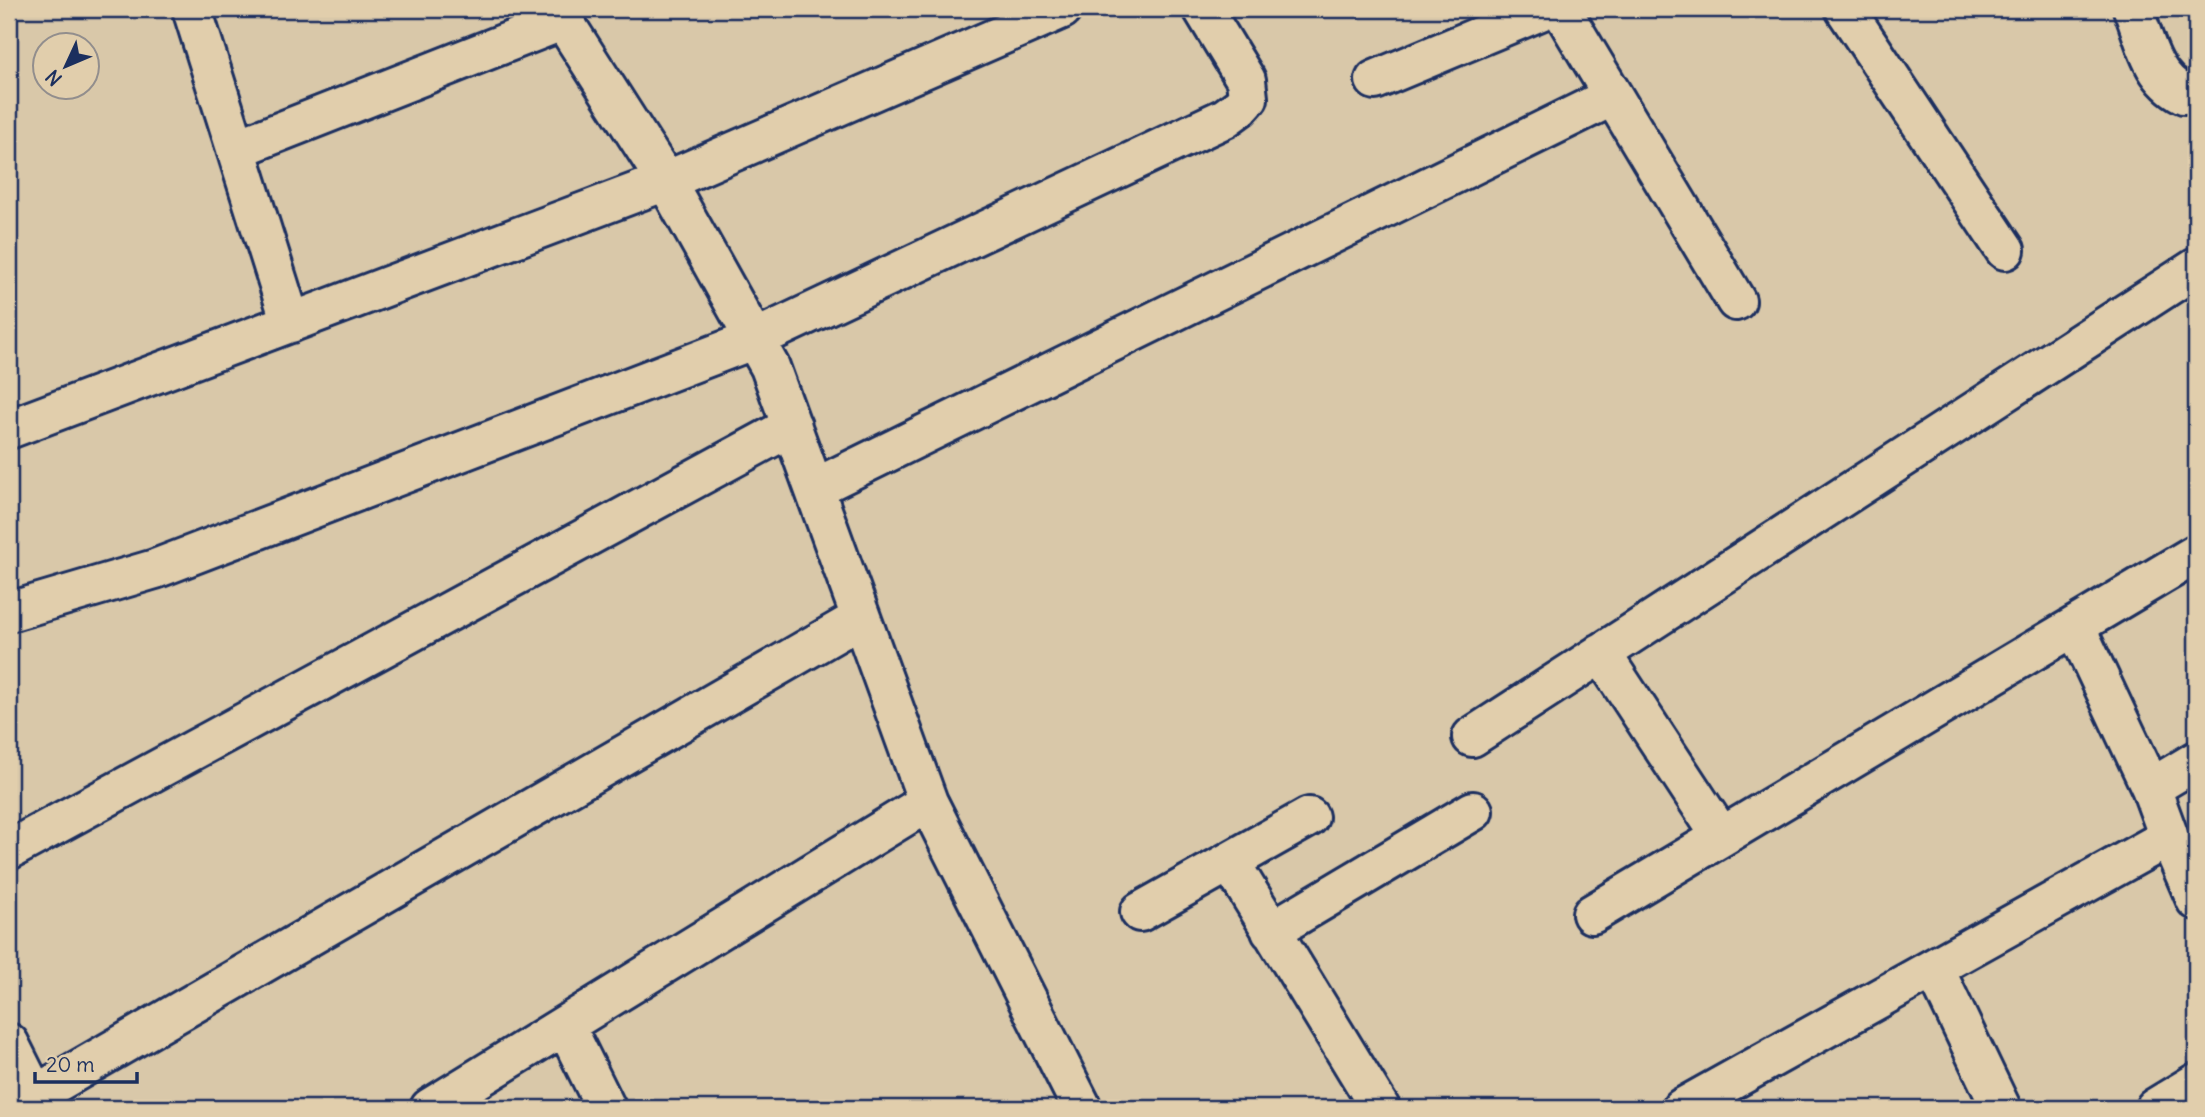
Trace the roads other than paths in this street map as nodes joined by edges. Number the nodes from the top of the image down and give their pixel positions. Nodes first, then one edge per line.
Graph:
1 (192, 9) edge
2 (1062, 9) edge
3 (1203, 9) edge
4 (1545, 9) edge
5 (1561, 9) edge
6 (1845, 9) edge
7 (2133, 9) edge
8 (560, 14) edge
9 (1375, 80) dead end
10 (2196, 90) edge
11 (1613, 96) junction
12 (236, 149) junction
13 (666, 181) junction
14 (2005, 250) dead end
15 (2196, 268) edge
16 (1736, 301) dead end
17 (290, 323) junction
18 (755, 339) junction
19 (792, 426) junction
20 (9, 429) edge
21 (815, 488) junction
22 (2196, 554) edge
23 (9, 612) edge
24 (861, 618) junction
25 (2075, 626) junction
26 (1601, 653) junction
27 (1472, 737) dead end
28 (2196, 761) edge
29 (2151, 788) junction
30 (928, 802) junction
31 (1473, 811) dead end
32 (1309, 817) dead end
33 (1721, 836) junction
34 (2169, 837) junction
35 (9, 850) edge
36 (1230, 862) junction
37 (2196, 900) edge
38 (1140, 912) dead end
39 (1592, 914) dead end
40 (1271, 931) junction
41 (1934, 968) junction
42 (565, 1025) junction
43 (9, 1044) edge
44 (2196, 1083) edge
45 (36, 1102) edge
46 (430, 1108) edge
47 (606, 1108) edge
48 (1082, 1108) edge
49 (1380, 1108) edge
50 (1682, 1108) edge
51 (2001, 1108) edge
52 (2155, 1108) edge

1 - 12 street
2 - 13 street
3 - 18 street
4 - 9 street
5 - 11 street
6 - 14 street
7 - 10 street
8 - 12 street
8 - 13 street
11 - 16 street
11 - 21 street
12 - 17 street
13 - 17 street
13 - 18 street
15 - 26 street
17 - 20 street
18 - 19 street
18 - 23 street
19 - 21 street
19 - 35 street
21 - 24 street
22 - 25 street
24 - 30 street
24 - 45 street
25 - 29 street
25 - 33 street
26 - 27 street
26 - 33 street
28 - 29 street
29 - 34 street
30 - 42 street
30 - 48 street
31 - 40 street
32 - 36 street
33 - 39 street
34 - 37 street
34 - 41 street
36 - 38 street
36 - 40 street
40 - 49 street
41 - 50 street
41 - 51 street
42 - 46 street
42 - 47 street
43 - 45 street
44 - 52 street

